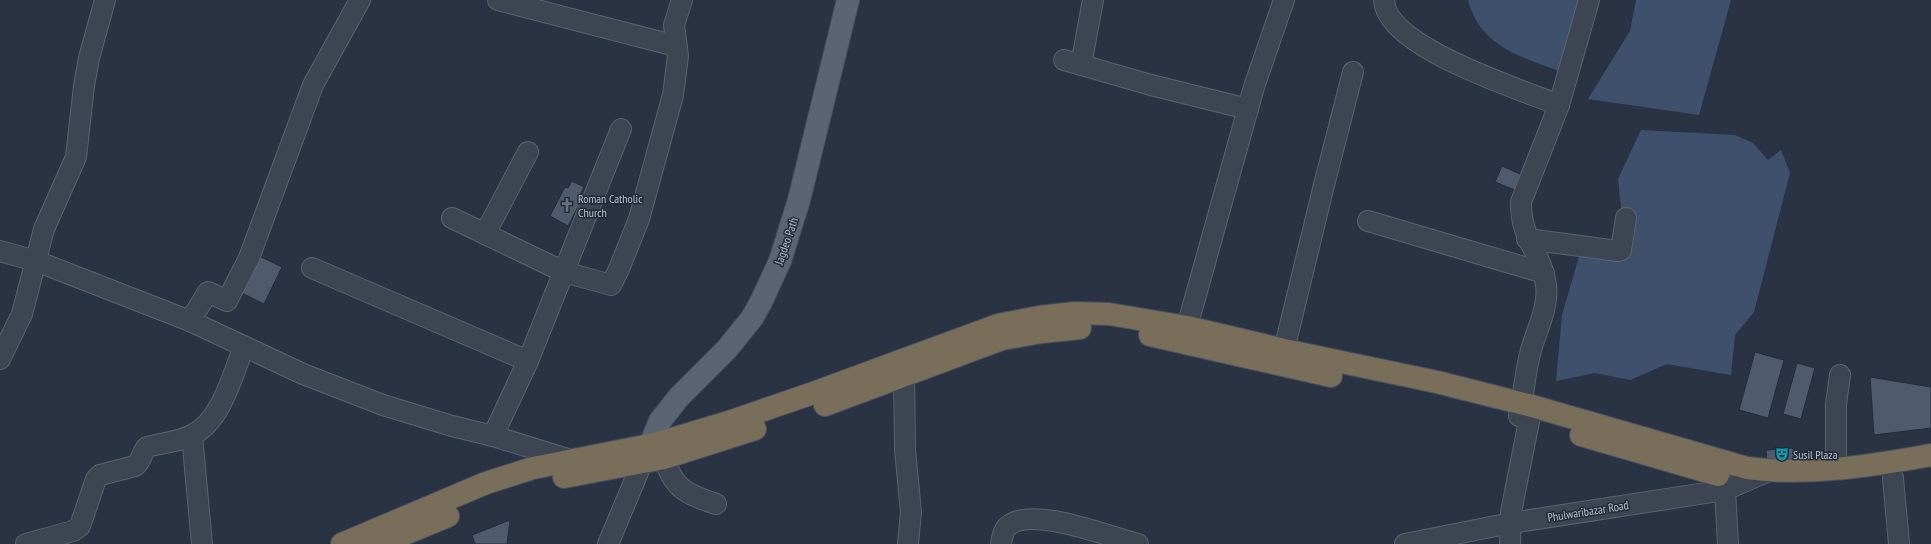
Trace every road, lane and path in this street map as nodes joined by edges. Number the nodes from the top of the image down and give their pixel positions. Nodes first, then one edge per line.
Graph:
1 (105, 0) edge
2 (360, 0) edge
3 (498, 0) edge
4 (682, 0) edge
5 (848, 0) edge
6 (1093, 0) edge
7 (1284, 0) edge
8 (1384, 0) edge
9 (1589, 0) edge
10 (676, 46) junction
11 (1353, 72) dead end
12 (1559, 105) junction
13 (1248, 109) junction
14 (621, 129) dead end
15 (528, 152) dead end
16 (452, 218) dead end
17 (1626, 218) dead end
18 (1368, 221) dead end
19 (485, 234) junction
20 (1528, 239) junction
21 (0, 251) edge
22 (36, 261) junction
23 (312, 268) dead end
24 (564, 272) junction
25 (1544, 273) junction
26 (190, 321) junction
27 (1187, 327) junction
28 (244, 346) junction
29 (1284, 350) junction
30 (0, 359) edge
31 (528, 361) junction
32 (904, 375) junction
33 (1840, 375) dead end
34 (1374, 377) junction
35 (856, 385) junction
36 (1526, 411) junction
37 (192, 436) junction
38 (493, 436) junction
39 (652, 455) junction
40 (1931, 455) edge
41 (571, 460) junction
42 (1836, 468) junction
43 (1769, 471) junction
44 (1931, 471) edge
45 (1894, 478) junction
46 (1734, 486) junction
47 (716, 504) dead end
48 (452, 506) junction
49 (1510, 522) junction
50 (26, 544) edge
51 (202, 544) edge
52 (342, 544) edge
53 (380, 544) edge
54 (608, 544) edge
55 (908, 544) edge
56 (1001, 544) edge
57 (1138, 544) edge
58 (1406, 544) edge
59 (1510, 544) edge
60 (1728, 544) edge
61 (1899, 544) edge

1 - 22 street
2 - 26 street
3 - 10 street
4 - 10 street
5 - 39 main road, Jagdeo Path
6 - 13 street
7 - 13 street
8 - 12 street
9 - 12 street
10 - 24 street
11 - 29 street
12 - 20 street
13 - 27 street
14 - 24 street
15 - 19 street
16 - 19 street
17 - 20 street
18 - 25 street
19 - 24 street
20 - 25 street
21 - 22 street
22 - 26 street
22 - 30 street
23 - 31 street
24 - 31 street
25 - 36 street
26 - 28 street
27 - 29 highway
27 - 35 highway
28 - 37 street
28 - 38 street
29 - 34 highway
31 - 38 street
32 - 34 highway
32 - 35 highway
32 - 55 street
33 - 42 street
34 - 36 highway
35 - 39 highway
36 - 43 highway
36 - 46 highway
36 - 49 street
37 - 50 street
37 - 51 street
38 - 41 street
39 - 41 highway
39 - 47 street
39 - 48 highway
39 - 54 street
40 - 42 highway
41 - 48 highway
42 - 43 highway
43 - 46 street, Phulwaribazar Road
44 - 45 highway
45 - 46 highway
45 - 61 street
46 - 49 street, Phulwaribazar Road
46 - 60 street
48 - 52 highway
48 - 53 highway
49 - 58 street, Phulwaribazar Road
49 - 59 street
56 - 57 street

